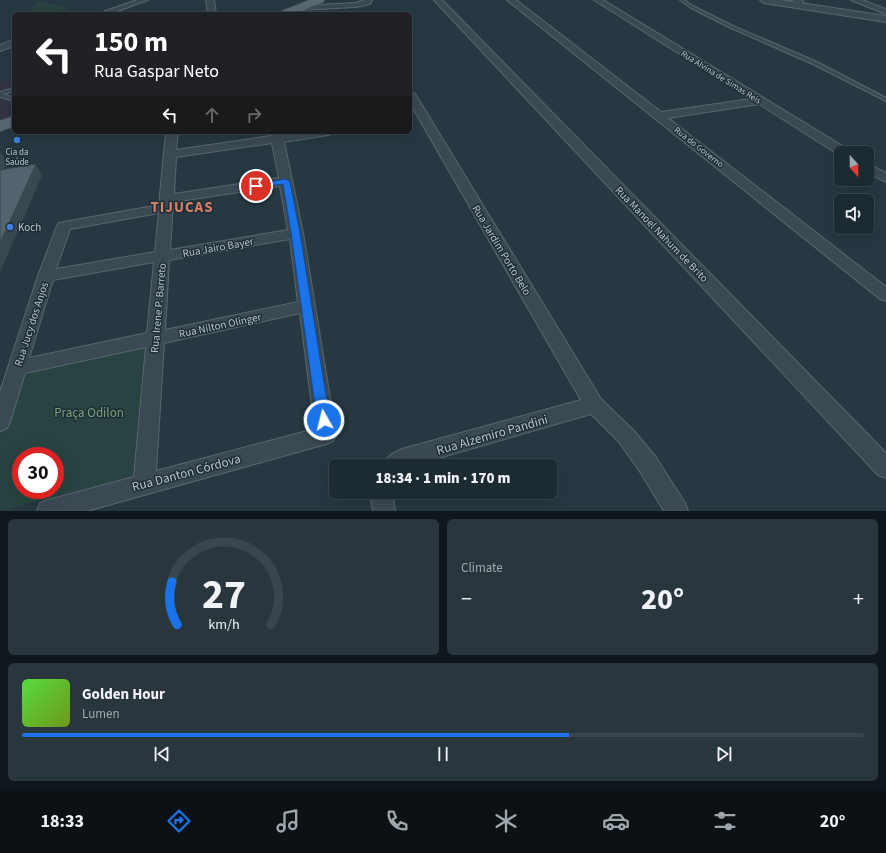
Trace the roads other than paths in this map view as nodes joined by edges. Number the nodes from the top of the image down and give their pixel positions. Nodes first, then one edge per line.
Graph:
1 (144, 0) edge
2 (210, 0) edge
3 (319, 0) edge
4 (368, 0) edge
5 (438, 0) edge
6 (511, 0) edge
7 (598, 0) edge
8 (682, 0) edge
9 (764, 0) edge
10 (786, 0) edge
11 (855, 0) edge
12 (797, 1) edge
13 (356, 5) junction
14 (299, 8) junction
15 (107, 12) edge
16 (212, 12) edge
17 (289, 12) edge
18 (361, 12) edge
19 (886, 12) edge
20 (886, 15) edge
21 (886, 19) edge
22 (12, 44) edge
23 (0, 48) edge
24 (12, 90) edge
25 (0, 95) edge
26 (412, 97) edge
27 (12, 99) edge
28 (886, 100) edge
29 (759, 101) junction
30 (658, 116) junction
31 (12, 122) edge
32 (0, 126) edge
33 (172, 134) edge
34 (302, 134) edge
35 (277, 136) edge
36 (834, 146) edge
37 (170, 154) junction
38 (874, 171) edge
39 (886, 178) edge
40 (286, 182) junction
41 (167, 204) junction
42 (296, 233) junction
43 (162, 257) junction
44 (46, 276) junction
45 (886, 295) edge
46 (306, 306) junction
47 (156, 338) junction
48 (16, 368) junction
49 (594, 405) junction
50 (0, 422) edge
51 (402, 459) edge
52 (886, 468) edge
53 (144, 484) junction
54 (382, 499) edge
55 (48, 511) edge
56 (384, 511) edge
57 (677, 511) edge

1 - 15 street
2 - 16 street
3 - 14 main road
4 - 13 street
5 - 52 street, Rua Manoel Nahum de Brito
6 - 30 street, Rua do Governo
7 - 29 street, Rua Alvina de Simas Reis
8 - 28 lane
9 - 21 street
10 - 12 street
11 - 19 street
12 - 20 street
13 - 14 street
13 - 18 street
14 - 17 main road
22 - 23 street
24 - 25 lane
25 - 27 lane
26 - 49 street, Rua Jardim Porto Belo
29 - 30 street
29 - 36 street, Rua Alvina de Simas Reis
30 - 45 street, Rua do Governo
31 - 32 main road
33 - 37 street, Rua Irene P. Barreto
34 - 35 street
35 - 37 street
35 - 40 street
37 - 41 street, Rua Irene P. Barreto
38 - 39 street
40 - 41 street
40 - 42 street
41 - 43 street, Rua Irene P. Barreto
41 - 44 street, Rua Jucy dos Anjos
42 - 43 street, Rua Jairo Bayer
42 - 46 street
43 - 44 street, Rua Jairo Bayer
43 - 47 street, Rua Irene P. Barreto
44 - 48 street, Rua Jucy dos Anjos
46 - 47 street, Rua Nilton Olinger
46 - 53 street, Rua Danton Córdova
47 - 48 street, Rua Nilton Olinger
47 - 53 street, Rua Irene P. Barreto
48 - 50 street, Rua Jucy dos Anjos
49 - 51 street, Rua Alzemiro Pandini
49 - 57 street, Rua Jardim Porto Belo
53 - 55 street, Rua Danton Córdova
54 - 56 street

